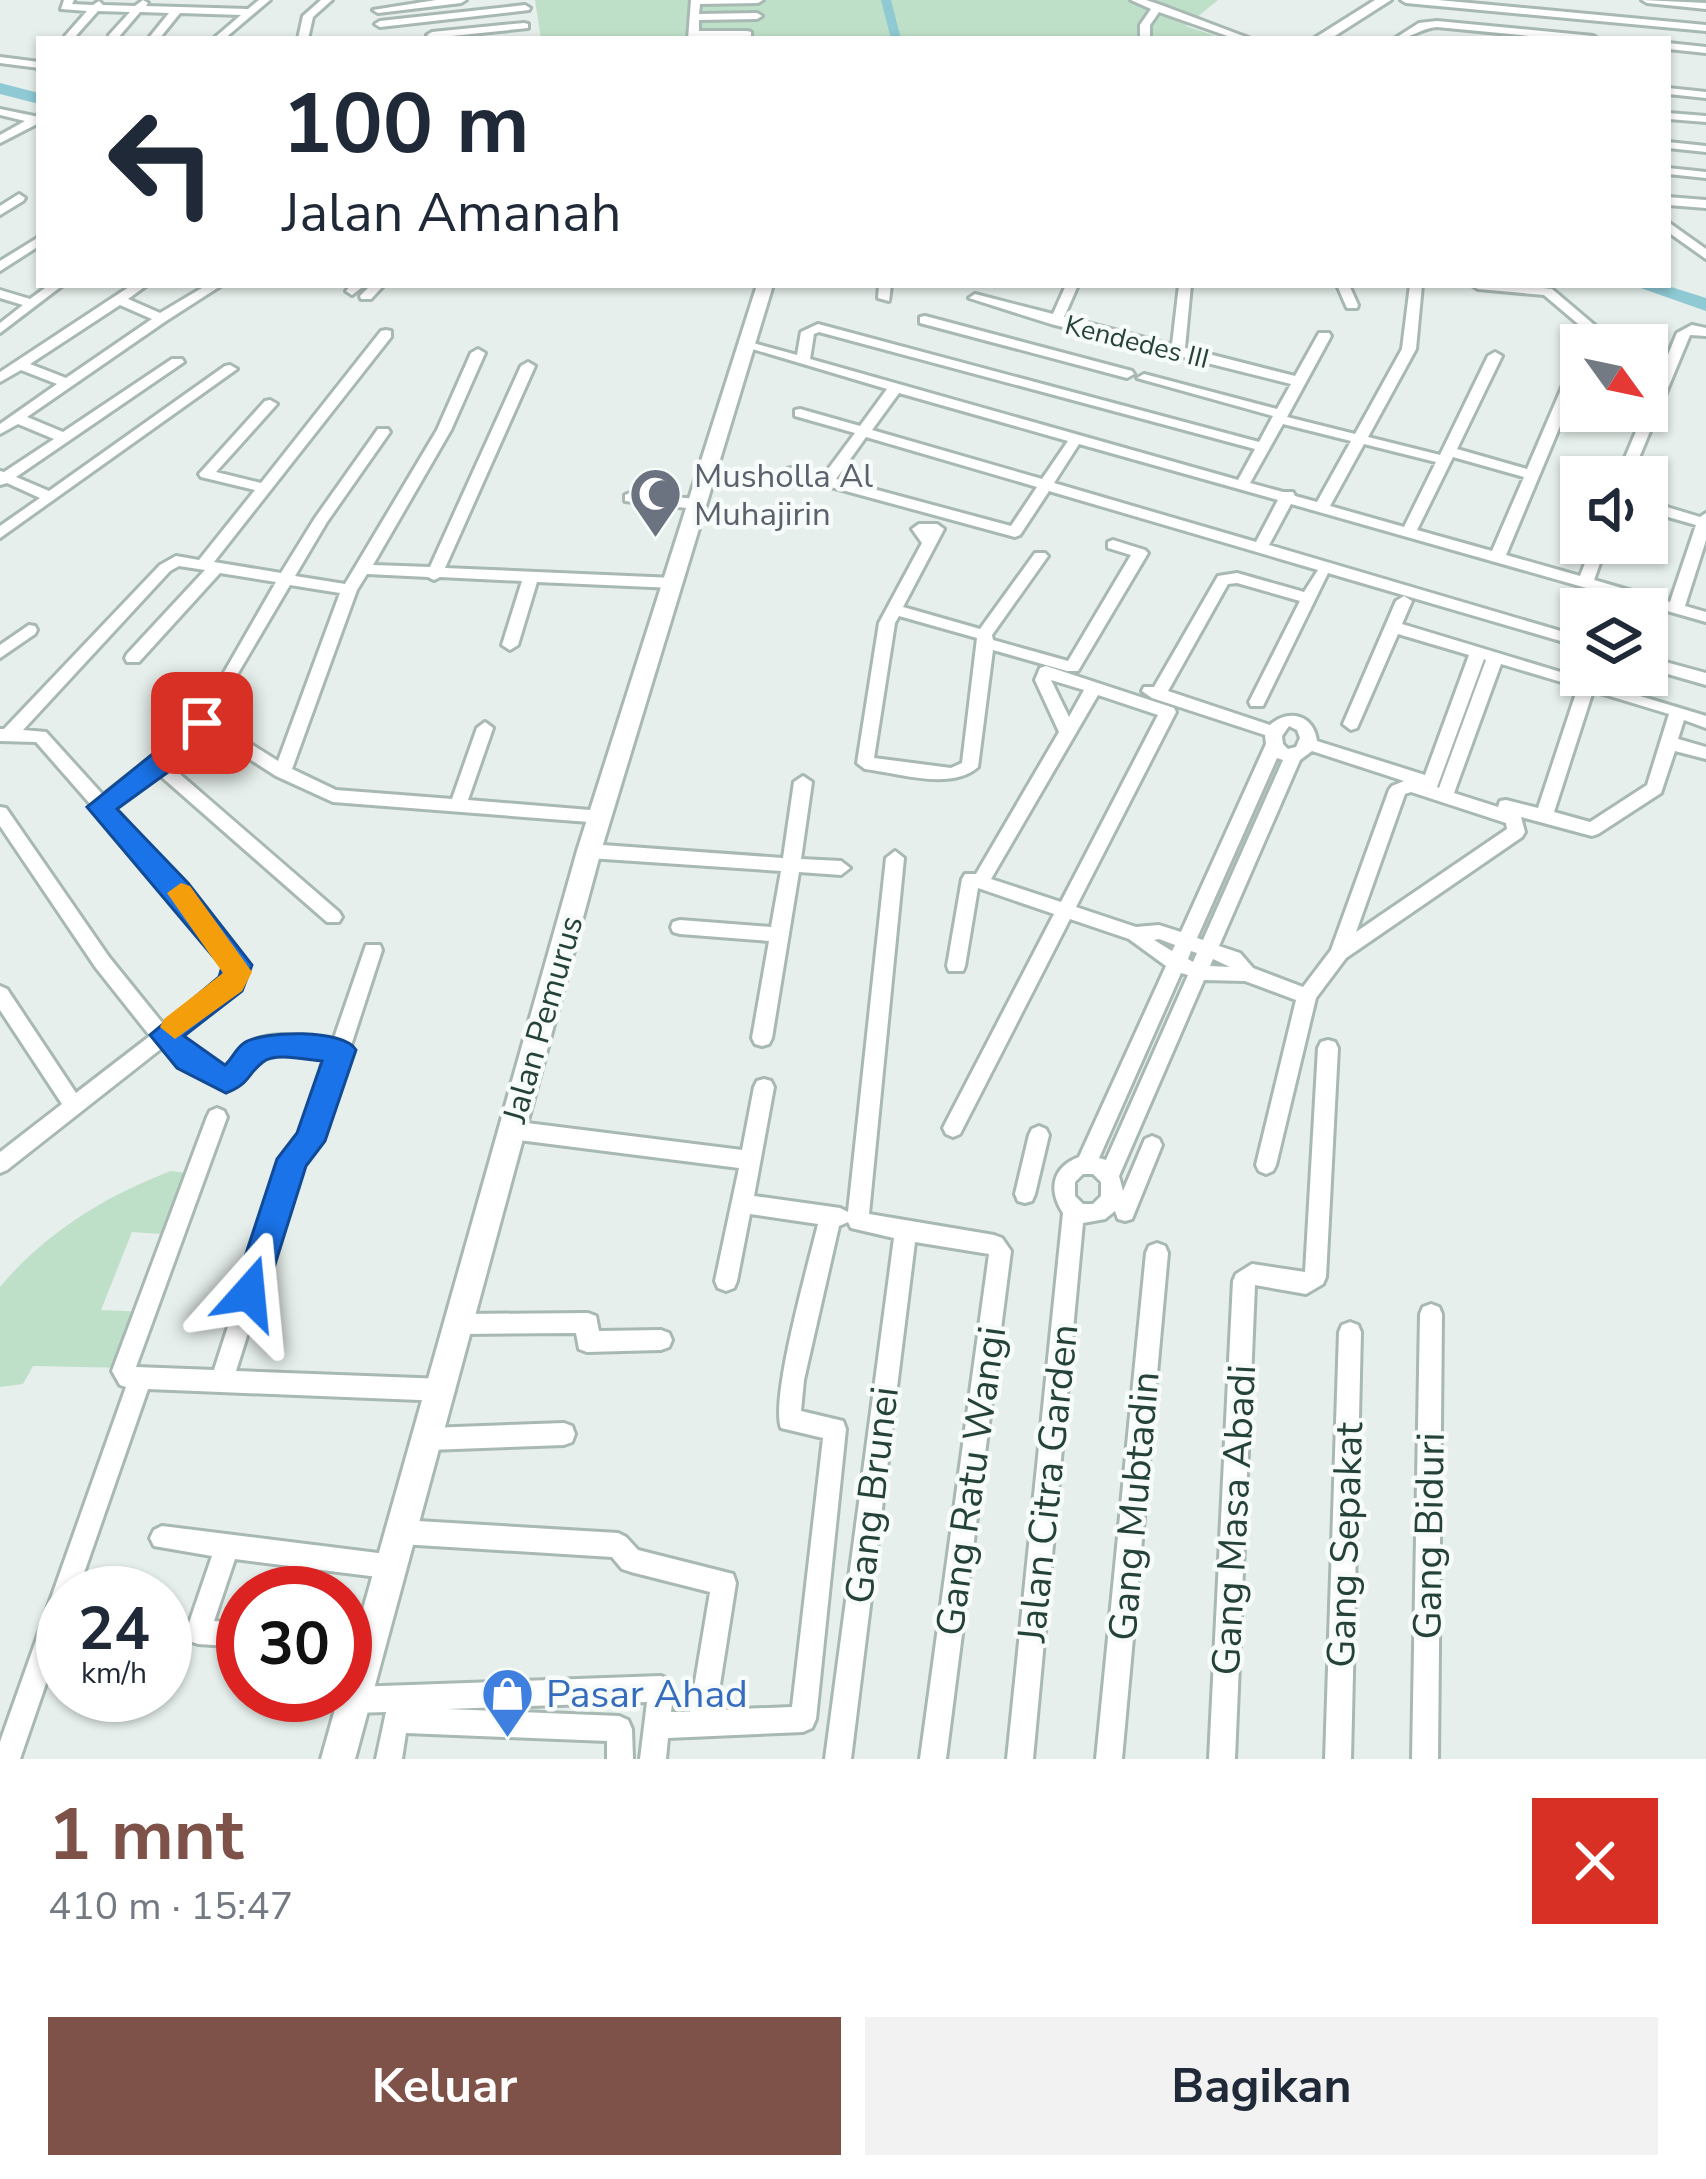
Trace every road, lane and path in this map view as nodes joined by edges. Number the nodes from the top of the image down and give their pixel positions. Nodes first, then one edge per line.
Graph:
1 (69, 0) edge
2 (265, 0) edge
3 (327, 0) edge
4 (460, 0) edge
5 (758, 0) edge
6 (1136, 0) edge
7 (1384, 0) edge
8 (1406, 0) edge
9 (1624, 0) edge
10 (1647, 0) edge
11 (99, 4) edge
12 (141, 4) edge
13 (501, 5) edge
14 (1706, 5) edge
15 (525, 8) dead end
16 (1159, 8) junction
17 (177, 10) junction
18 (377, 10) dead end
19 (251, 12) junction
20 (1542, 13) junction
21 (757, 16) dead end
22 (694, 17) junction
23 (1628, 21) junction
24 (1647, 22) junction
25 (380, 24) dead end
26 (524, 26) dead end
27 (1706, 28) edge
28 (499, 33) edge
29 (747, 34) dead end
30 (1487, 34) edge
31 (432, 35) dead end
32 (70, 36) dead end
33 (114, 36) edge
34 (155, 36) edge
35 (222, 36) edge
36 (304, 36) edge
37 (693, 36) edge
38 (1148, 36) edge
39 (1238, 36) edge
40 (1251, 36) edge
41 (1325, 36) edge
42 (1405, 36) edge
43 (1525, 36) edge
44 (1544, 36) edge
45 (1650, 36) edge
46 (1671, 46) edge
47 (1706, 50) edge
48 (0, 60) edge
49 (36, 65) edge
50 (1671, 91) edge
51 (1706, 94) edge
52 (2, 114) edge
53 (36, 116) edge
54 (36, 117) edge
55 (1706, 119) edge
56 (1671, 121) edge
57 (0, 140) edge
58 (1671, 145) edge
59 (1706, 149) edge
60 (1671, 171) edge
61 (1706, 175) edge
62 (20, 198) dead end
63 (1671, 201) edge
64 (1706, 204) edge
65 (0, 211) edge
66 (1672, 230) edge
67 (1706, 236) edge
68 (36, 243) edge
69 (1706, 255) edge
70 (0, 268) edge
71 (53, 288) edge
72 (137, 288) edge
73 (211, 288) edge
74 (764, 288) edge
75 (1071, 288) edge
76 (1185, 288) edge
77 (1344, 288) edge
78 (1416, 288) edge
79 (1518, 288) edge
80 (0, 294) edge
81 (975, 298) dead end
82 (119, 300) junction
83 (32, 304) junction
84 (1352, 305) dead end
85 (161, 318) junction
86 (925, 320) dead end
87 (1056, 321) junction
88 (1585, 324) edge
89 (0, 329) edge
90 (1706, 332) edge
91 (386, 334) dead end
92 (1324, 336) dead end
93 (1124, 340) junction
94 (746, 345) junction
95 (1032, 349) junction
96 (1178, 352) junction
97 (478, 353) dead end
98 (1495, 356) dead end
99 (177, 362) dead end
100 (803, 362) junction
101 (19, 365) junction
102 (528, 366) dead end
103 (1104, 368) junction
104 (230, 369) dead end
105 (1668, 369) edge
106 (1127, 374) dead end
107 (0, 378) edge
108 (1144, 378) dead end
109 (1007, 379) junction
110 (1301, 382) junction
111 (67, 383) junction
112 (896, 387) junction
113 (1081, 398) junction
114 (270, 404) dead end
115 (1560, 408) edge
116 (800, 413) dead end
117 (1281, 416) junction
118 (17, 418) junction
119 (0, 430) edge
120 (1059, 431) junction
121 (383, 432) dead end
122 (863, 432) junction
123 (62, 437) junction
124 (1077, 437) junction
125 (1360, 439) junction
126 (1262, 447) junction
127 (1446, 456) junction
128 (792, 472) dead end
129 (1532, 475) junction
130 (2, 477) edge
131 (827, 481) junction
132 (1244, 482) junction
133 (1048, 484) junction
134 (265, 488) junction
135 (1288, 495) junction
136 (51, 496) junction
137 (630, 498) dead end
138 (696, 504) junction
139 (1324, 505) junction
140 (1668, 511) edge
141 (1705, 520) edge
142 (1410, 530) junction
143 (0, 533) edge
144 (928, 539) dead end
145 (1113, 545) dead end
146 (1260, 548) junction
147 (1040, 556) dead end
148 (1498, 556) junction
149 (1592, 564) edge
150 (209, 567) junction
151 (363, 569) junction
152 (1321, 574) dead end
153 (434, 575) junction
154 (531, 578) junction
155 (1586, 582) junction
156 (282, 583) junction
157 (674, 583) junction
158 (349, 590) junction
159 (1309, 598) junction
160 (1404, 601) dead end
161 (1676, 608) junction
162 (893, 609) junction
163 (1706, 617) edge
164 (1394, 627) junction
165 (28, 631) dead end
166 (1560, 636) edge
167 (985, 639) junction
168 (510, 645) dead end
169 (0, 653) edge
170 (1486, 654) junction
171 (133, 658) dead end
172 (1072, 668) junction
173 (1668, 668) edge
174 (1560, 676) edge
175 (1706, 679) edge
176 (1096, 686) junction
177 (1583, 696) edge
178 (1626, 696) edge
179 (1162, 701) junction
180 (1257, 702) dead end
181 (1678, 712) junction
182 (1706, 722) edge
183 (1351, 724) dead end
184 (203, 725) junction
185 (485, 728) dead end
186 (1068, 733) junction
187 (5, 734) edge
188 (1273, 738) junction
189 (1669, 743) junction
190 (1302, 749) junction
191 (1706, 754) edge
192 (159, 765) junction
193 (282, 772) junction
194 (803, 782) dead end
195 (1440, 786) junction
196 (458, 805) junction
197 (100, 807) junction
198 (0, 813) edge
199 (602, 817) junction
200 (1544, 818) junction
201 (589, 851) junction
202 (896, 858) dead end
203 (790, 865) junction
204 (841, 868) dead end
205 (980, 879) junction
206 (1067, 909) junction
207 (332, 917) dead end
208 (680, 927) dead end
209 (1136, 934) junction
210 (779, 935) junction
211 (1186, 941) junction
212 (1208, 949) junction
213 (373, 950) dead end
214 (1339, 952) junction
215 (1177, 962) junction
216 (956, 966) dead end
217 (1199, 969) junction
218 (1246, 974) junction
219 (0, 994) edge
220 (1307, 996) junction
221 (165, 1035) junction
222 (762, 1038) dead end
223 (1328, 1048) dead end
224 (341, 1050) junction
225 (764, 1088) dead end
226 (74, 1106) junction
227 (217, 1117) dead end
228 (953, 1128) dead end
229 (511, 1130) junction
230 (1152, 1145) dead end
231 (749, 1160) junction
232 (0, 1164) edge
233 (1266, 1165) dead end
234 (1072, 1184) junction
235 (1121, 1192) junction
236 (742, 1204) junction
237 (859, 1221) junction
238 (829, 1223) dead end
239 (906, 1231) junction
240 (1157, 1253) dead end
241 (726, 1281) dead end
242 (1431, 1314) dead end
243 (460, 1324) junction
244 (1350, 1332) dead end
245 (661, 1340) dead end
246 (140, 1380) junction
247 (220, 1382) junction
248 (444, 1390) junction
249 (564, 1434) dead end
250 (429, 1439) junction
251 (401, 1532) junction
252 (162, 1538) dead end
253 (227, 1546) junction
254 (75, 1566) edge
255 (220, 1566) edge
256 (394, 1567) junction
257 (216, 1579) edge
258 (372, 1615) edge
259 (216, 1633) edge
260 (36, 1676) edge
261 (372, 1708) edge
262 (372, 1714) edge
263 (395, 1720) junction
264 (348, 1722) edge
265 (701, 1725) junction
266 (656, 1726) junction
267 (7, 1759) edge
268 (338, 1759) edge
269 (389, 1759) edge
270 (620, 1759) edge
271 (653, 1759) edge
272 (838, 1759) edge
273 (933, 1759) edge
274 (1020, 1759) edge
275 (1109, 1759) edge
276 (1222, 1759) edge
277 (1337, 1759) edge
278 (1425, 1759) edge

1 - 11 street
2 - 19 street
3 - 36 street
4 - 18 street
5 - 22 street
6 - 16 street
7 - 41 street
8 - 20 street
9 - 23 street
10 - 14 street
11 - 12 street
11 - 32 street
12 - 17 street
12 - 33 street
13 - 15 street
13 - 25 street
13 - 28 street
16 - 38 street
16 - 39 street
16 - 40 street
17 - 19 street
17 - 34 street
19 - 35 street
20 - 23 street
20 - 44 street
21 - 22 street
22 - 37 street
23 - 24 street
24 - 27 street
24 - 45 street
26 - 28 street
28 - 31 street
29 - 37 street
30 - 42 street
30 - 43 street
46 - 47 street
48 - 49 street
50 - 51 street
52 - 53 street
54 - 57 street
55 - 56 street
58 - 59 street
60 - 61 street
62 - 65 street
63 - 64 street
66 - 67 street
66 - 69 street
68 - 70 street
71 - 83 street
72 - 82 street
73 - 85 street
74 - 94 street, Jalan Pemurus
75 - 87 street
76 - 96 street
77 - 84 street
78 - 125 street
79 - 88 street
80 - 83 street
81 - 87 street, Kendedes III
82 - 85 street
82 - 101 street
83 - 89 street
85 - 111 street
86 - 95 street
87 - 93 street, Kendedes III
90 - 105 street
91 - 134 street
92 - 110 street
93 - 96 street, Kendedes III
93 - 103 street
94 - 100 street
94 - 138 street, Jalan Pemurus
95 - 103 street
95 - 109 street
96 - 110 street, Kendedes III
97 - 151 street
98 - 127 street
99 - 123 street
100 - 109 street
100 - 112 street
101 - 107 street
101 - 111 street
102 - 153 street
103 - 106 street
104 - 136 street
108 - 117 street
109 - 113 street
110 - 117 street
111 - 118 street
112 - 120 street
112 - 122 street
113 - 120 street
113 - 126 street
114 - 134 street
115 - 129 street
116 - 122 street
117 - 125 street
117 - 126 street
118 - 119 street
118 - 123 street
120 - 124 street
121 - 156 street
122 - 131 street
122 - 133 street
123 - 130 street
124 - 132 street
124 - 133 street
125 - 127 street
125 - 139 street
126 - 132 street
127 - 129 street
127 - 142 street
128 - 131 street
129 - 148 street
130 - 136 street
131 - 133 street
132 - 135 street
133 - 146 street
134 - 150 street
135 - 139 street
135 - 146 street
136 - 143 street
137 - 138 street
138 - 157 street, Jalan Pemurus
139 - 142 street
140 - 141 street
141 - 161 street
142 - 148 street
144 - 162 street
145 - 172 street
146 - 166 street
147 - 167 street
148 - 155 street
149 - 155 street
150 - 156 street
150 - 171 street
150 - 187 street
151 - 153 street
151 - 158 street
152 - 159 street
153 - 154 street
154 - 157 street
154 - 168 street
155 - 161 street
156 - 158 street
156 - 184 street
157 - 199 street, Jalan Pemurus
158 - 193 street
159 - 179 street
159 - 180 street
160 - 164 street
161 - 163 street
162 - 167 street
162 - 167 street
164 - 170 street
164 - 183 street
165 - 169 street
167 - 172 street
170 - 174 street
170 - 195 street
172 - 179 street
173 - 175 street
176 - 179 street
176 - 186 street
176 - 186 street
177 - 200 street
178 - 181 street
179 - 188 street
179 - 206 street
181 - 182 street
181 - 189 street
184 - 192 street
184 - 193 street
185 - 196 street
186 - 205 street
187 - 197 street
188 - 190 street
188 - 190 street
188 - 211 street, Jalan Citra Garden
189 - 191 street
189 - 200 street
190 - 195 street
190 - 212 street
192 - 197 street
192 - 207 street
193 - 196 street
194 - 203 street
195 - 200 street
196 - 199 street
197 - 221 street
198 - 221 street
199 - 201 street, Jalan Pemurus
201 - 203 street
201 - 229 street, Jalan Pemurus
202 - 237 street
203 - 204 street
203 - 210 street
205 - 206 street
205 - 216 street
206 - 209 street
206 - 228 street
208 - 210 street
209 - 211 street
209 - 215 street
210 - 222 street
211 - 212 street
211 - 215 street, Jalan Citra Garden
212 - 217 street
212 - 218 street
213 - 224 street
214 - 214 street
214 - 220 street
215 - 217 street
215 - 234 street, Jalan Citra Garden
217 - 218 street
217 - 235 street
218 - 220 street
219 - 226 street
220 - 233 street
221 - 224 street
221 - 226 street
223 - 276 street, Gang Masa Abadi
224 - 247 street
225 - 231 street
226 - 232 street
227 - 246 street
229 - 231 street
229 - 243 street, Jalan Pemurus
230 - 235 street
231 - 236 street
234 - 234 street
234 - 235 street
234 - 235 street
234 - 274 street, Jalan Citra Garden
236 - 237 street
236 - 241 street
237 - 239 street
238 - 265 street
239 - 272 street, Gang Brunei
239 - 273 street, Gang Ratu Wangi
240 - 275 street, Gang Mubtadin
242 - 278 street, Gang Biduri
243 - 245 street
243 - 248 street, Jalan Pemurus
244 - 277 street, Gang Sepakat
246 - 247 street
246 - 254 street
247 - 248 street
248 - 250 street, Jalan Pemurus
249 - 250 street
250 - 251 street, Jalan Pemurus
251 - 256 street, Jalan Pemurus
251 - 265 street
252 - 253 street
253 - 255 street
253 - 256 street
256 - 258 street, Jalan Pemurus
257 - 259 street
260 - 267 street
261 - 266 street
262 - 263 street
263 - 269 street
263 - 270 street
264 - 268 street, Jalan Pemurus
265 - 266 street
266 - 271 street

